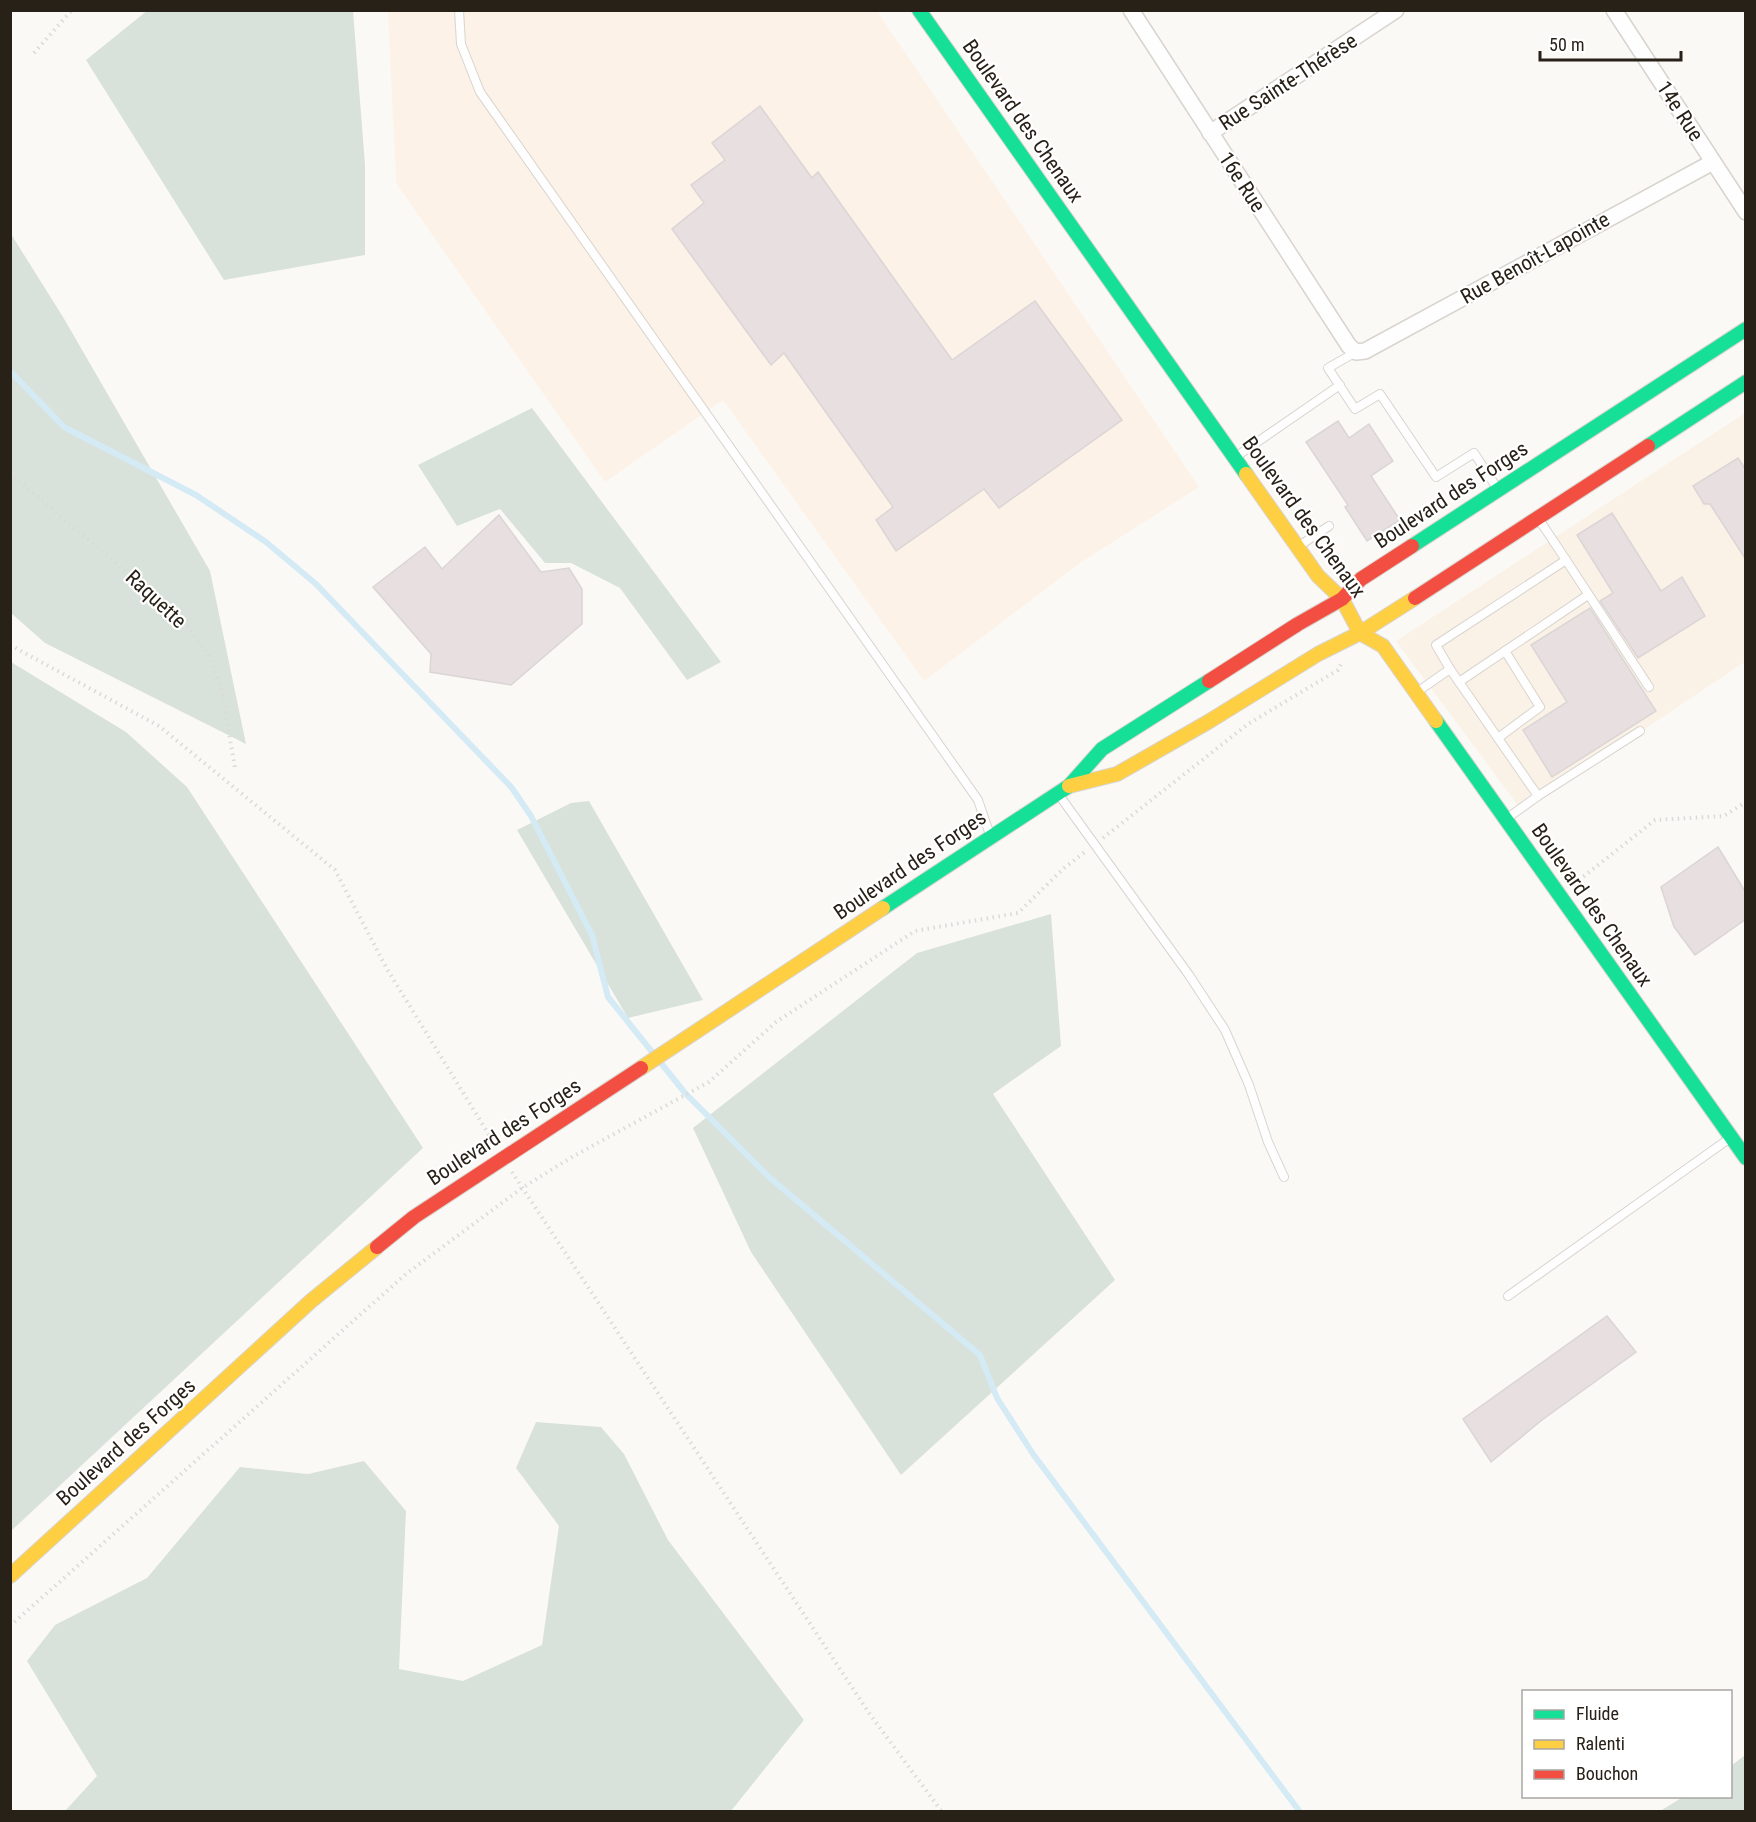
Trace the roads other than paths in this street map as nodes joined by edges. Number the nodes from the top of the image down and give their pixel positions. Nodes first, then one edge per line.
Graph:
1 (459, 10) edge
2 (919, 10) edge
3 (1131, 10) edge
4 (1396, 10) edge
5 (1614, 10) edge
6 (1376, 16) edge
7 (1210, 133) junction
8 (1713, 162) junction
9 (1746, 212) edge
10 (1746, 329) edge
11 (1356, 352) junction
12 (1746, 382) edge
13 (1340, 385) junction
14 (1235, 458) junction
15 (1498, 490) junction
16 (1537, 517) junction
17 (1329, 526) dead end
18 (1298, 547) junction
19 (1566, 560) junction
20 (1588, 595) junction
21 (1342, 599) junction
22 (1360, 633) junction
23 (1505, 651) junction
24 (1450, 669) junction
25 (1459, 682) junction
26 (1648, 687) dead end
27 (1416, 693) junction
28 (1640, 731) dead end
29 (1498, 738) junction
30 (1063, 790) junction
31 (1538, 796) junction
32 (1505, 819) junction
33 (990, 837) junction
34 (1731, 1137) junction
35 (1746, 1158) edge
36 (1284, 1177) dead end
37 (1508, 1296) dead end
38 (10, 1576) edge

1 - 33 lane
2 - 14 street, Boulevard des Chenaux
3 - 7 street, 16e Rue
4 - 6 street, Rue Sainte-Thérèse
5 - 8 street, 14e Rue
6 - 7 street, Rue Sainte-Thérèse
7 - 11 street, 16e Rue
8 - 9 street, 14e Rue
8 - 11 street, Rue Benoît-Lapointe
10 - 15 street, Boulevard des Forges
11 - 13 lane
12 - 16 street, Boulevard des Forges
13 - 14 lane
13 - 15 lane
14 - 18 street, Boulevard des Chenaux
15 - 21 street, Boulevard des Forges
16 - 19 lane
16 - 22 street, Boulevard des Forges
17 - 18 lane
18 - 21 street, Boulevard des Chenaux
19 - 20 lane
19 - 24 lane
20 - 23 lane
20 - 26 lane
21 - 22 street, Boulevard des Chenaux
21 - 30 street, Boulevard des Forges
22 - 27 street, Boulevard des Chenaux
22 - 30 street, Boulevard des Forges
23 - 25 lane
23 - 29 lane
24 - 25 lane
24 - 27 lane
25 - 29 lane
27 - 32 street, Boulevard des Chenaux
28 - 31 lane
29 - 31 lane
30 - 33 street, Boulevard des Forges
30 - 36 lane
31 - 32 lane
32 - 34 street, Boulevard des Chenaux
33 - 38 street, Boulevard des Forges
34 - 35 street, Boulevard des Chenaux
34 - 37 lane

